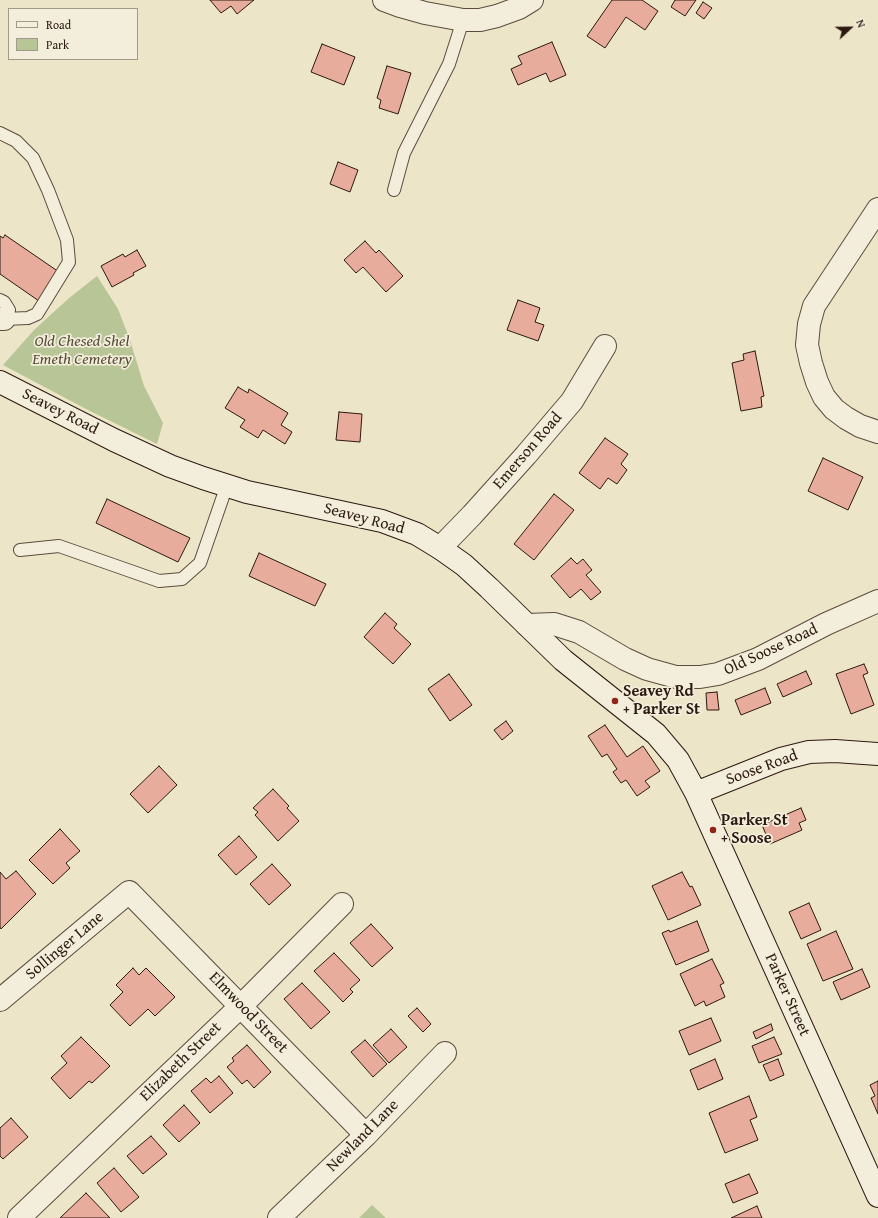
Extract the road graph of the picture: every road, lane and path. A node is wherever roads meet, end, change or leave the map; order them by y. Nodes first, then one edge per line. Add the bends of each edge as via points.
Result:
1 (384, 0) edge
2 (532, 0) edge
3 (463, 20) junction
4 (0, 133) edge
5 (394, 190) dead end
6 (878, 209) edge
7 (1, 313) edge
8 (605, 346) dead end
9 (0, 382) edge
10 (878, 432) edge
11 (227, 485) junction
12 (440, 548) junction
13 (20, 550) dead end
14 (878, 601) edge
15 (527, 625) junction
16 (878, 754) edge
17 (696, 793) junction
18 (129, 892) joint
19 (342, 904) dead end
20 (0, 1000) edge
21 (241, 1006) junction
22 (445, 1053) dead end
23 (366, 1135) junction
24 (878, 1196) edge
25 (18, 1218) edge
26 (279, 1218) edge

1 - 3 street via 425,13
2 - 3 street via 497,16
3 - 5 lane via 449,64 404,153
4 - 7 lane via 16,141 33,158 67,240 70,262 37,314 28,318
6 - 10 street via 814,306 807,345 824,397 846,418
8 - 12 street, Emerson Road via 572,401
9 - 11 street, Seavey Road via 170,466
11 - 12 street, Seavey Road via 247,492 382,521 417,534
11 - 13 lane via 200,563 182,579 159,581 59,546
12 - 15 street, Seavey Road via 469,570
14 - 15 street, Old Soose Road via 758,659 718,674 700,677 676,677 647,669 580,632 554,624
15 - 17 street, Seavey Road via 563,660 656,734 678,760
16 - 17 street, Soose Road via 809,752 781,759
17 - 24 street, Parker Street
18 - 20 street, Sollinger Lane
18 - 21 street, Elmwood Street
19 - 21 street, Elizabeth Street
21 - 23 street, Elmwood Street
21 - 25 street, Elizabeth Street
22 - 23 street, Newland Lane
23 - 26 street, Newland Lane

